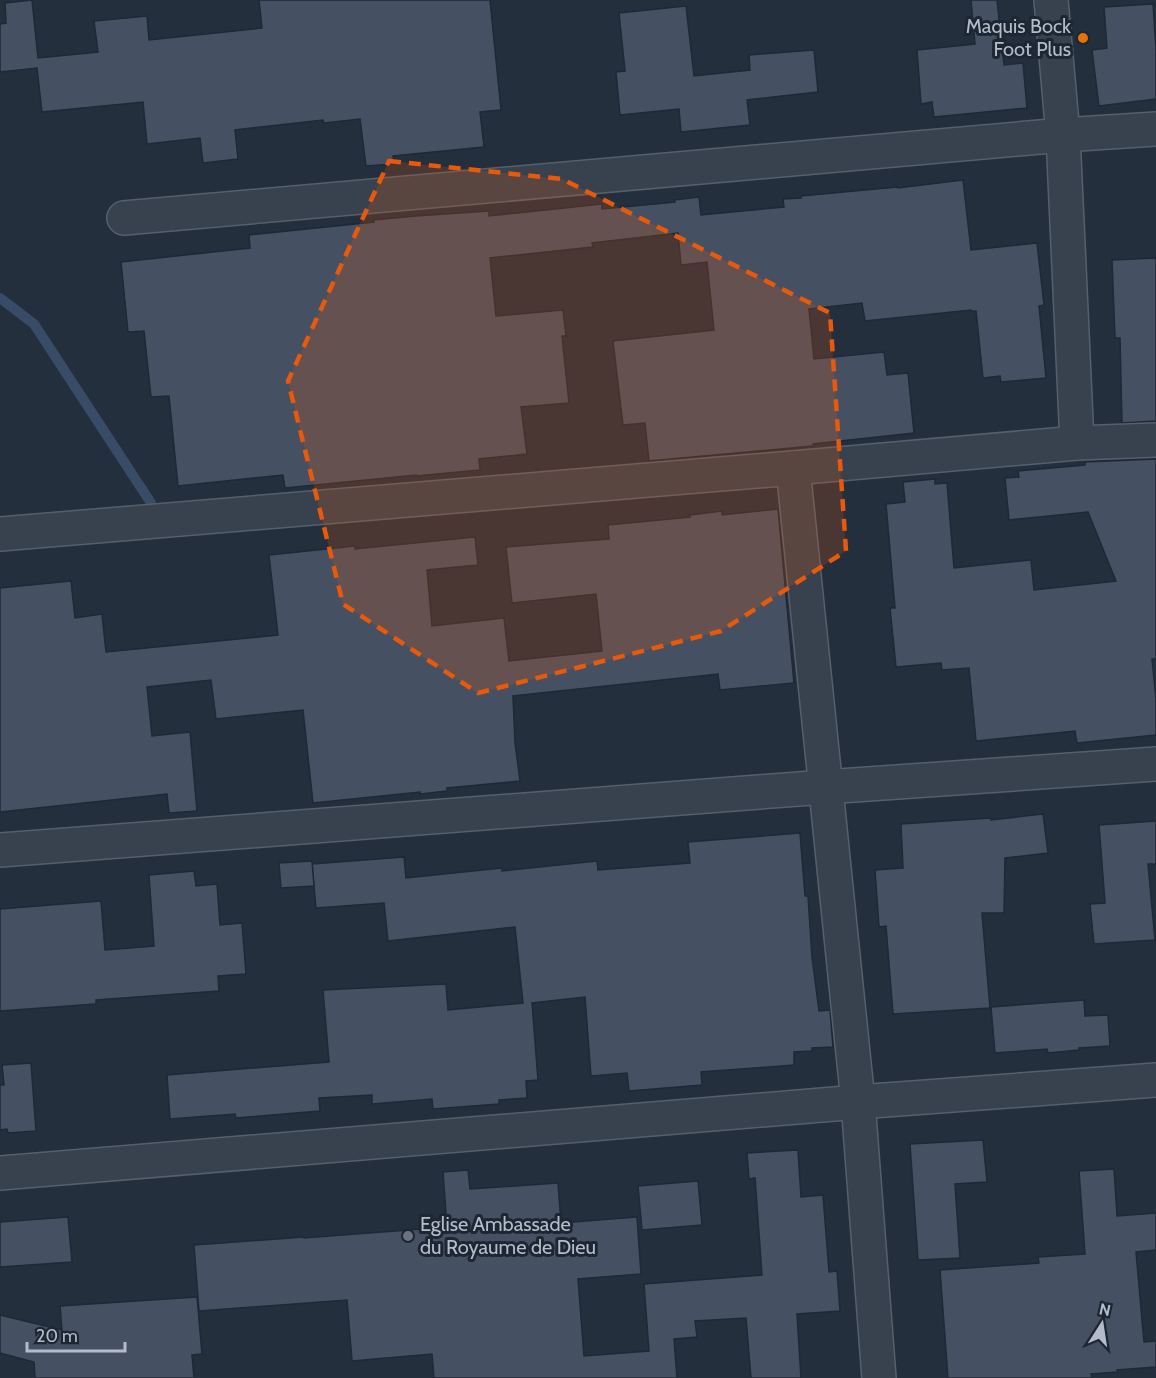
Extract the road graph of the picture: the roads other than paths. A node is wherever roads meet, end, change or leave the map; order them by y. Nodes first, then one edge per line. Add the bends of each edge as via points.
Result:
1 (1051, 0) edge
2 (1156, 129) edge
3 (1063, 135) junction
4 (124, 218) dead end
5 (1156, 440) edge
6 (1077, 442) junction
7 (793, 468) junction
8 (0, 534) edge
9 (1156, 764) edge
10 (825, 787) junction
11 (0, 850) edge
12 (1156, 1080) edge
13 (858, 1102) junction
14 (0, 1173) edge
15 (879, 1378) edge

1 - 3 street
2 - 3 street
3 - 4 street
3 - 6 street
5 - 6 street
6 - 7 street
7 - 8 street
7 - 10 street
9 - 10 street
10 - 11 street
10 - 13 street
12 - 13 street
13 - 14 street
13 - 15 street

